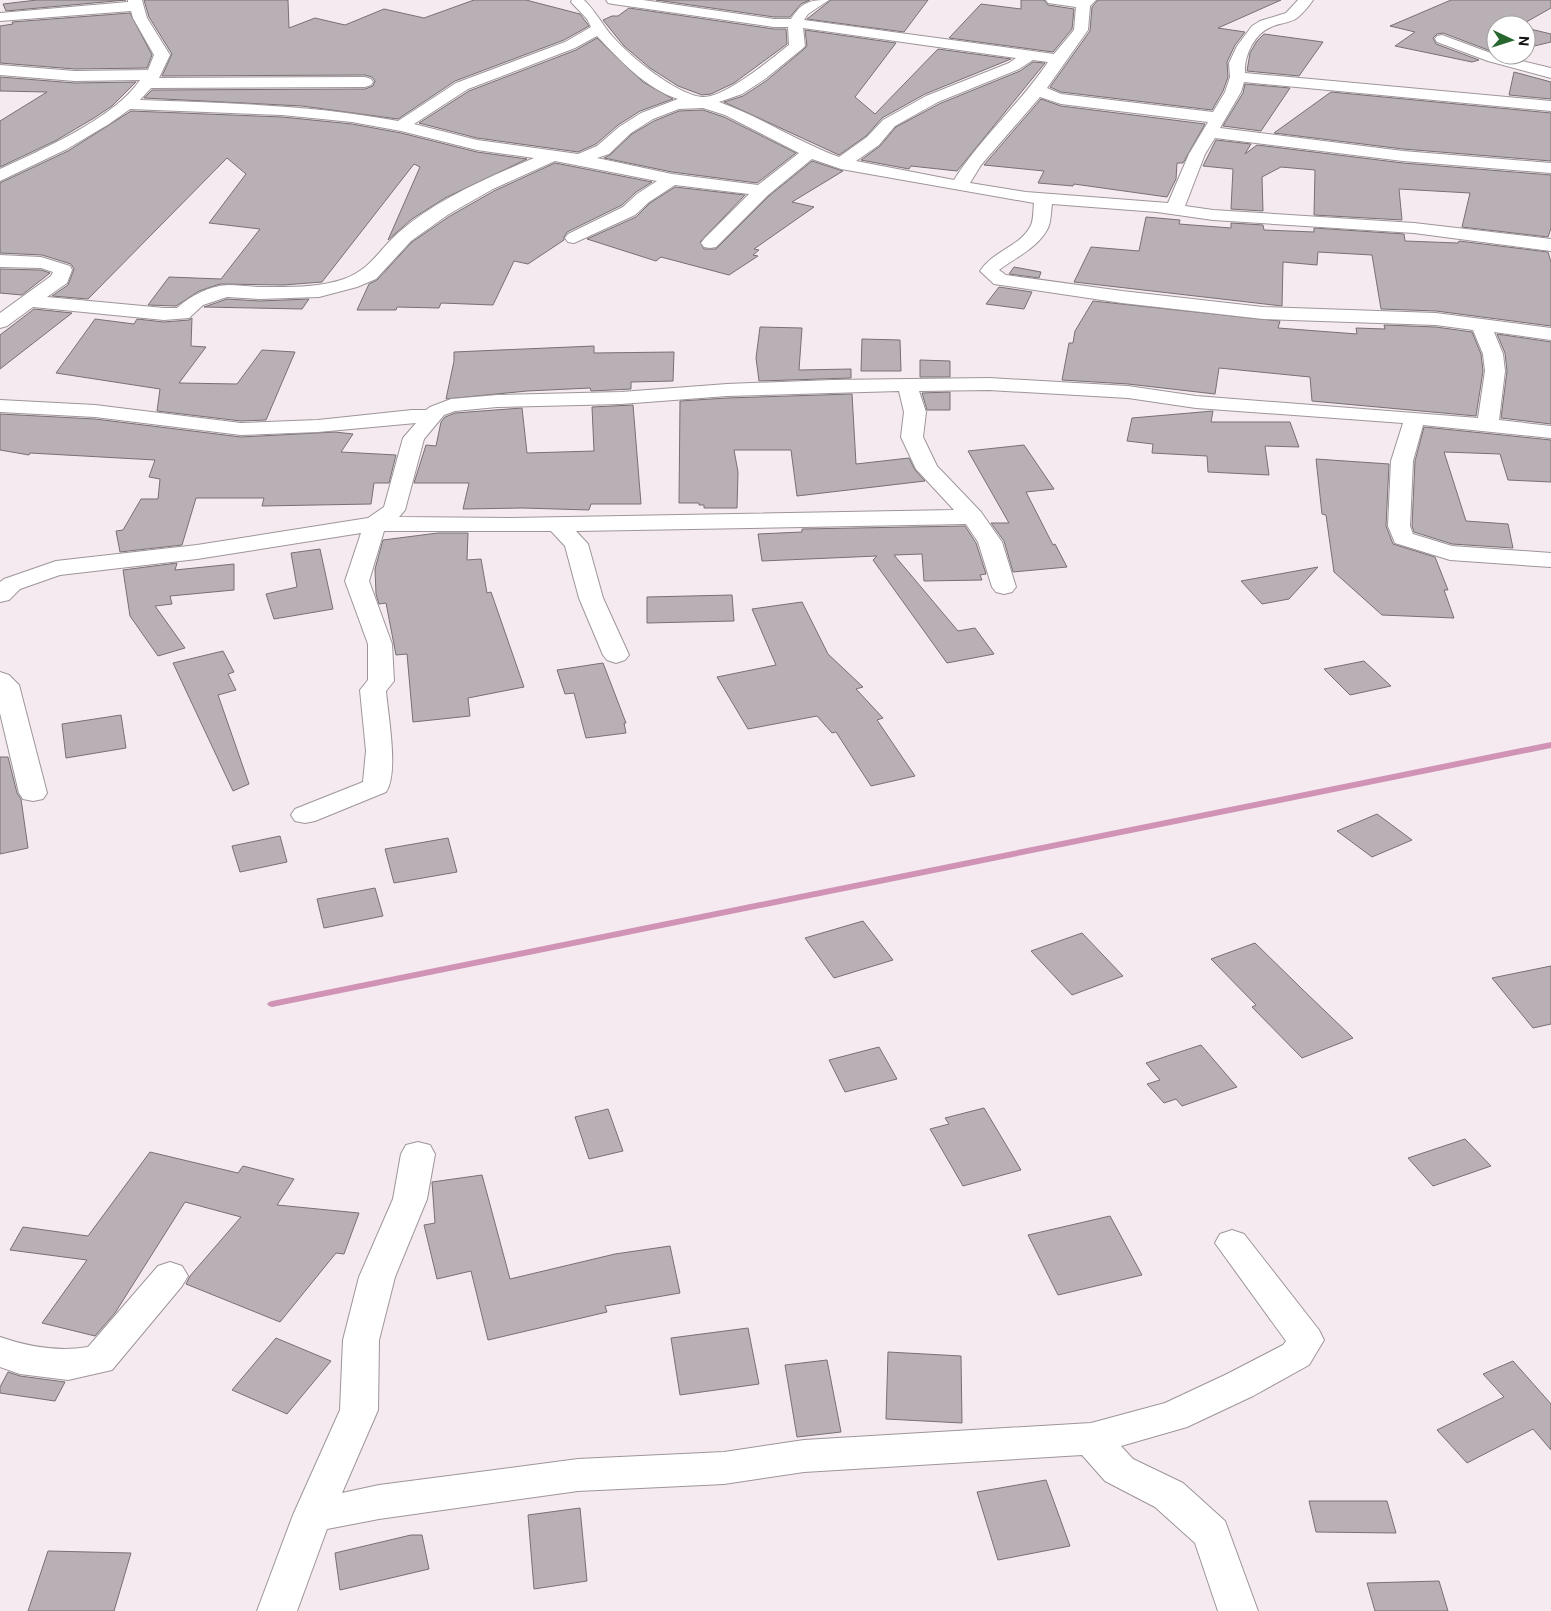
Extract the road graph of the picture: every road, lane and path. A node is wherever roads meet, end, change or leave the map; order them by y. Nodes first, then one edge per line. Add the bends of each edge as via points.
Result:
1 (605, 0) edge
2 (613, 0) edge
3 (822, 0) edge
4 (1052, 0) edge
5 (1306, 0) edge
6 (573, 1) edge
7 (1086, 2) edge
8 (136, 3) edge
9 (0, 17) edge
10 (795, 23) junction
11 (599, 29) junction
12 (1442, 39) dead end
13 (1029, 56) junction
14 (1058, 59) junction
15 (0, 70) edge
16 (1551, 74) edge
17 (1238, 77) junction
18 (150, 79) junction
19 (365, 82) dead end
20 (1038, 90) junction
21 (702, 103) junction
22 (126, 104) junction
23 (1551, 106) edge
24 (1215, 125) junction
25 (401, 126) junction
26 (810, 152) junction
27 (552, 156) junction
28 (579, 159) junction
29 (841, 164) junction
30 (1551, 168) edge
31 (0, 176) edge
32 (672, 180) junction
33 (959, 186) junction
34 (762, 192) junction
35 (1044, 198) junction
36 (1174, 210) junction
37 (574, 238) dead end
38 (710, 243) dead end
39 (1551, 245) edge
40 (0, 261) edge
41 (27, 301) junction
42 (0, 322) edge
43 (1481, 325) junction
44 (1551, 334) edge
45 (907, 385) junction
46 (0, 406) edge
47 (433, 417) junction
48 (1415, 418) junction
49 (1488, 426) junction
50 (1551, 432) edge
51 (973, 517) junction
52 (375, 524) junction
53 (557, 524) junction
54 (1551, 560) edge
55 (1004, 587) dead end
56 (0, 595) edge
57 (616, 655) dead end
58 (0, 680) edge
59 (33, 793) dead end
60 (305, 815) dead end
61 (418, 1154) dead end
62 (1232, 1243) dead end
63 (170, 1276) dead end
64 (0, 1352) edge
65 (1091, 1439) junction
66 (313, 1515) junction
67 (277, 1611) edge
68 (1238, 1611) edge

1 - 6 street
2 - 10 street via 774,23
3 - 10 street via 803,11
4 - 7 street
5 - 17 street via 1291,16 1257,29 1242,49
6 - 11 street
7 - 14 street via 1081,30
8 - 9 street
8 - 18 street via 140,18 162,55
10 - 13 street
10 - 21 street via 797,46 736,91
11 - 21 street via 635,67 674,92
11 - 25 street via 548,54 462,86
12 - 16 street
13 - 14 street
13 - 29 street via 1014,66 932,99 889,123 873,141
14 - 20 street
15 - 18 street
17 - 23 street
17 - 24 street
18 - 19 street
18 - 22 street
20 - 24 street via 1061,99
20 - 33 street via 974,162
21 - 26 street via 731,112
21 - 28 street via 669,107 626,130 603,150
22 - 25 street via 282,110
22 - 31 street via 85,133
24 - 30 street via 1374,153
24 - 36 street via 1197,154
25 - 27 street via 477,145
26 - 29 street
26 - 34 street
27 - 28 street
27 - 41 street via 487,185 442,210 405,237 369,275 319,292 226,291 196,301 182,314
28 - 32 street
29 - 33 street
32 - 34 street
32 - 37 street via 643,198 629,212
33 - 35 street
34 - 38 street
35 - 36 street
35 - 43 street via 1040,227 1022,247 993,265 989,271 992,275 1001,280 1113,296 1263,313 1416,318
36 - 39 street via 1414,228
40 - 41 street via 58,266 63,270 60,279
41 - 42 street
43 - 44 street
43 - 49 street via 1496,371
45 - 47 street via 794,387 592,400 497,401 451,405
45 - 48 street via 1055,386 1196,402
45 - 51 street via 915,412 912,437 927,469
46 - 47 street via 95,411 242,429
47 - 52 street via 414,438 394,510
48 - 49 street
48 - 54 street via 1402,461 1399,526 1403,538 1450,553
49 - 50 street
51 - 53 street
51 - 55 street via 990,542
52 - 53 street
52 - 56 street via 197,552 56,568 12,584
52 - 60 street via 357,581 380,644 381,681 373,690 379,751 376,786
53 - 57 street via 576,544 591,598
58 - 59 street via 6,685
61 - 66 street via 410,1199 377,1277 361,1340 359,1410
62 - 65 street via 1306,1340 1296,1355 1174,1416
63 - 64 street via 99,1360 68,1365 20,1359
65 - 66 street via 804,1456 724,1468 578,1476 379,1502
65 - 68 street via 1119,1470 1169,1495 1211,1533
66 - 67 street

